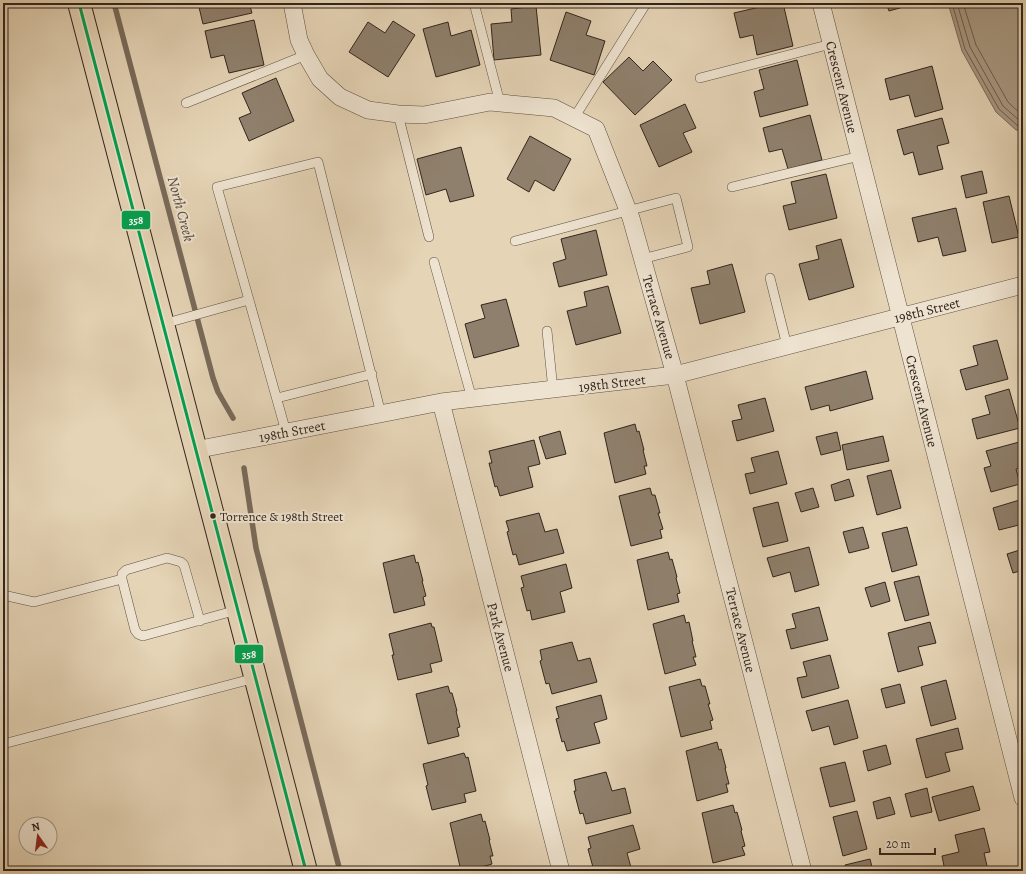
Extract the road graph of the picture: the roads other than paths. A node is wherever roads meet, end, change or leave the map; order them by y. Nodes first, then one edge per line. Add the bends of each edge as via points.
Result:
1 (79, 3) edge
2 (293, 3) edge
3 (474, 3) edge
4 (821, 3) edge
5 (645, 6) dead end
6 (831, 44) junction
7 (306, 55) junction
8 (700, 78) dead end
9 (186, 103) dead end
10 (500, 103) junction
11 (398, 114) junction
12 (574, 118) junction
13 (860, 156) junction
14 (732, 187) dead end
15 (628, 211) junction
16 (429, 237) dead end
17 (515, 241) dead end
18 (642, 259) junction
19 (434, 262) dead end
20 (770, 278) dead end
21 (1023, 285) edge
22 (249, 300) junction
23 (900, 316) junction
24 (170, 322) junction
25 (547, 331) dead end
26 (787, 346) junction
27 (372, 374) junction
28 (675, 376) junction
29 (553, 390) junction
30 (277, 398) junction
31 (472, 399) junction
32 (441, 402) junction
33 (381, 414) junction
34 (286, 432) junction
35 (194, 450) junction
36 (122, 579) junction
37 (3, 595) edge
38 (237, 610) junction
39 (200, 621) junction
40 (255, 678) junction
41 (3, 744) edge
42 (1023, 798) edge
43 (306, 871) edge
44 (561, 871) edge
45 (803, 871) edge

1 - 24 main road
2 - 7 street, Terrace Avenue via 299,40
3 - 10 lane
4 - 6 street, Crescent Avenue
5 - 12 lane
6 - 8 lane
6 - 13 street, Crescent Avenue
7 - 9 lane
7 - 11 street, Terrace Avenue via 320,79 340,97 368,110
10 - 11 street, Terrace Avenue via 490,102 424,115
10 - 12 street, Terrace Avenue via 554,108
11 - 16 lane
12 - 15 street, Terrace Avenue via 596,129
13 - 14 lane
13 - 23 street, Crescent Avenue
15 - 17 lane
15 - 18 street, Terrace Avenue
15 - 18 lane via 676,198 688,247
18 - 28 street, Terrace Avenue
19 - 31 lane
20 - 26 lane
21 - 23 street, 198th Street
22 - 24 lane
22 - 27 lane via 217,187 318,162
22 - 30 lane
23 - 26 street, 198th Street
23 - 42 street, Crescent Avenue
24 - 35 main road
25 - 29 lane
26 - 28 street, 198th Street
27 - 30 lane
27 - 33 lane
28 - 29 street, 198th Street
28 - 45 street, Terrace Avenue
29 - 31 street, 198th Street
30 - 34 lane
31 - 32 street, 198th Street
32 - 33 street, 198th Street
32 - 44 street, Park Avenue
33 - 34 street, 198th Street
34 - 35 street, 198th Street
35 - 38 main road
36 - 37 lane via 34,602
36 - 39 lane via 138,634 143,636
36 - 39 lane via 122,574 126,570 167,558 181,562
38 - 39 lane
38 - 40 main road
40 - 41 lane
40 - 43 main road

